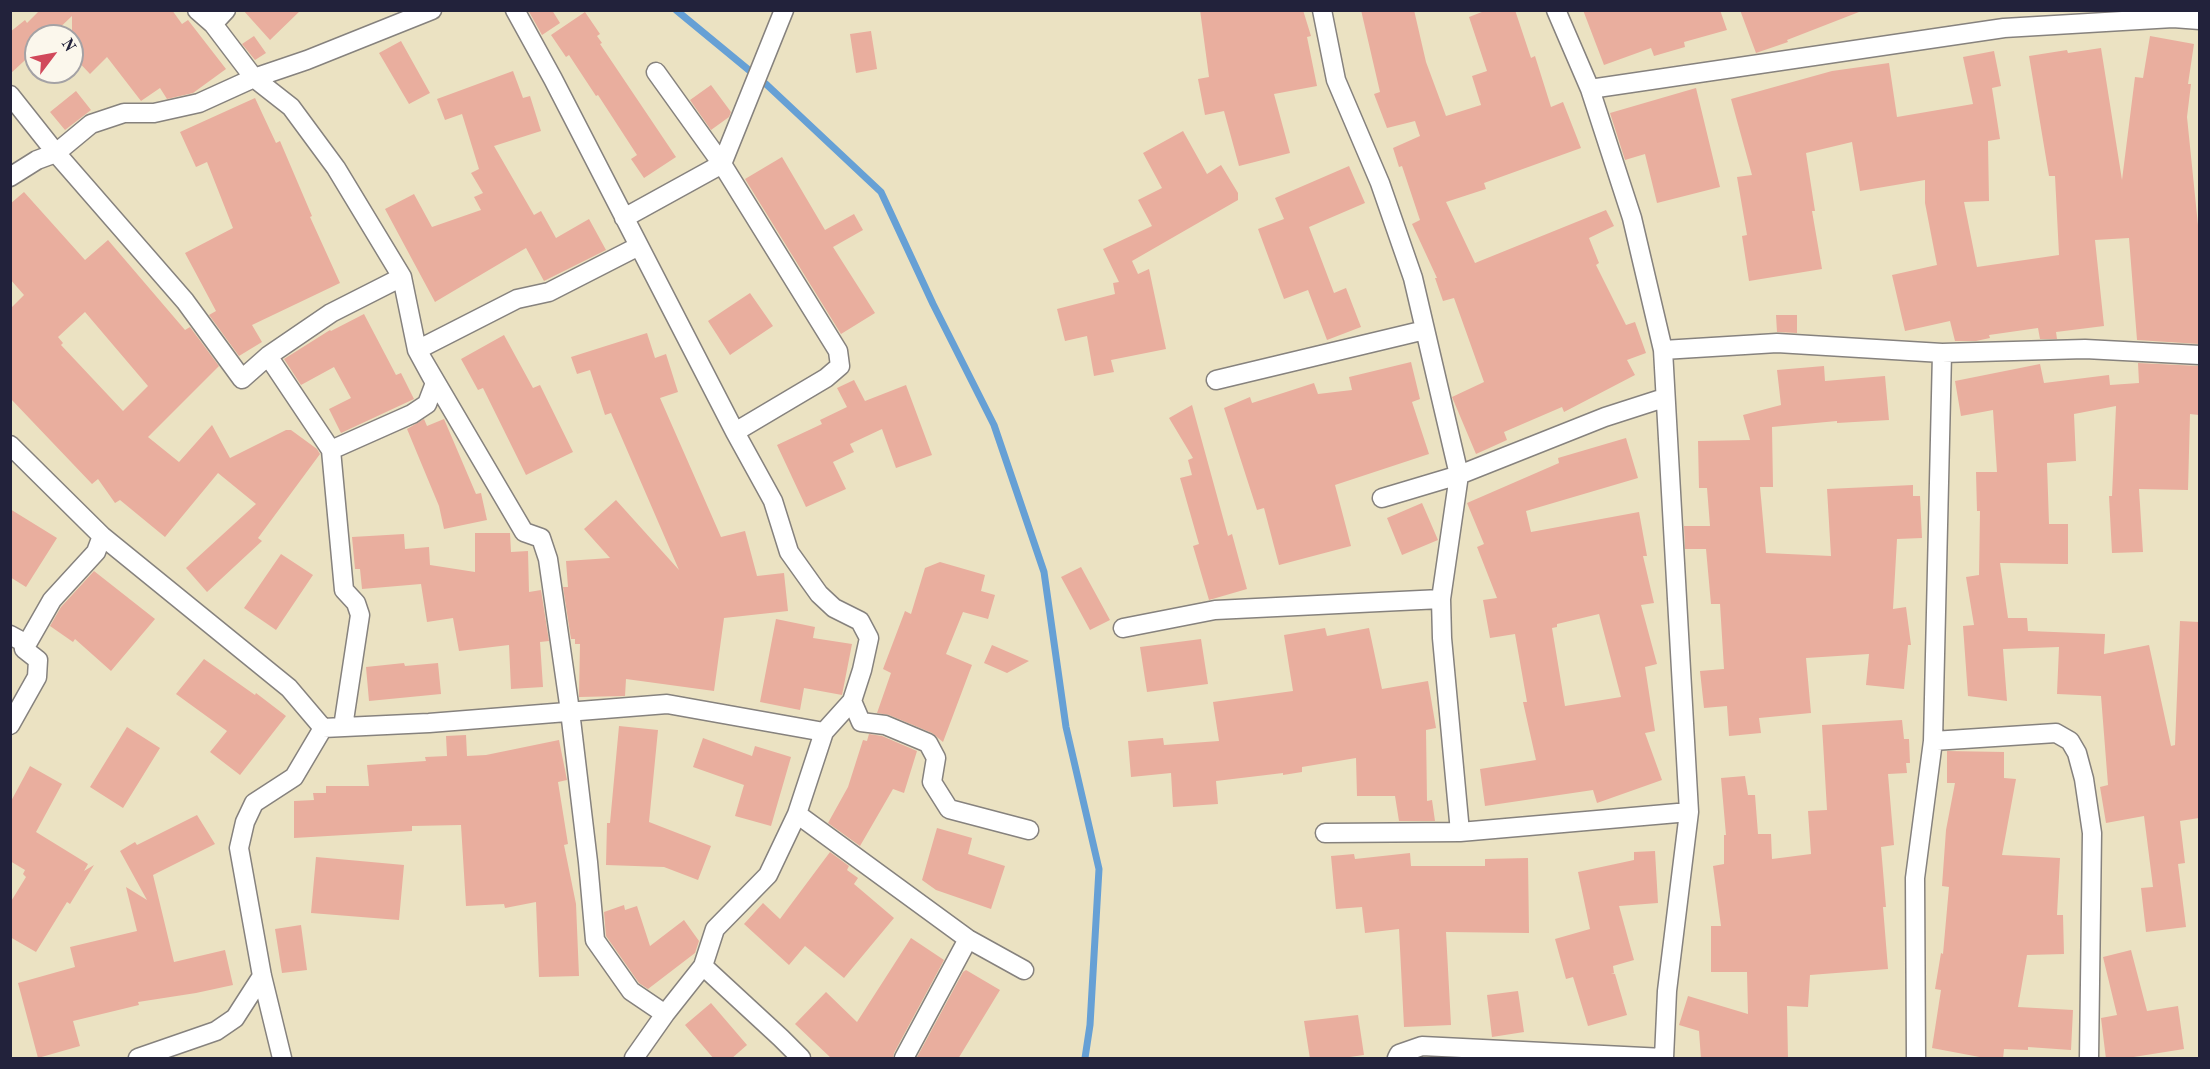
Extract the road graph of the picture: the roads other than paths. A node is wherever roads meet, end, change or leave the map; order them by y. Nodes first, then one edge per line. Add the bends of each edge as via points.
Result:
1 (197, 10) edge
2 (226, 10) edge
3 (432, 10) edge
4 (515, 10) edge
5 (784, 10) edge
6 (1322, 10) edge
7 (1556, 10) edge
8 (2199, 20) edge
9 (213, 24) junction
10 (656, 72) dead end
11 (254, 78) junction
12 (1590, 89) junction
13 (10, 94) edge
14 (56, 153) junction
15 (722, 164) junction
16 (10, 177) edge
17 (624, 218) junction
18 (639, 246) junction
19 (402, 277) junction
20 (1425, 330) junction
21 (417, 350) junction
22 (1663, 350) junction
23 (1942, 353) junction
24 (2199, 355) edge
25 (268, 356) junction
26 (1216, 380) dead end
27 (1664, 398) junction
28 (735, 432) junction
29 (10, 445) edge
30 (331, 450) junction
31 (1459, 475) junction
32 (1382, 498) dead end
33 (102, 536) junction
34 (1441, 599) junction
35 (1123, 628) dead end
36 (10, 635) edge
37 (24, 649) junction
38 (852, 701) junction
39 (570, 711) junction
40 (10, 725) edge
41 (343, 727) junction
42 (323, 728) junction
43 (824, 732) junction
44 (1933, 741) junction
45 (1689, 812) junction
46 (796, 814) junction
47 (1029, 830) dead end
48 (1460, 832) junction
49 (1326, 833) dead end
50 (968, 939) junction
51 (703, 966) junction
52 (1024, 970) dead end
53 (262, 976) junction
54 (665, 1014) junction
55 (1664, 1058) edge
56 (138, 1059) edge
57 (282, 1059) edge
58 (634, 1059) edge
59 (801, 1059) edge
60 (904, 1059) edge
61 (1397, 1059) edge
62 (1916, 1059) edge
63 (2089, 1059) edge

1 - 9 street
2 - 9 street
3 - 11 street
4 - 17 street
5 - 15 street
6 - 20 street via 1335,80 1380,183 1413,278
7 - 12 street
8 - 12 street via 2173,18 2004,28
9 - 11 street
10 - 15 street
11 - 14 street via 199,103 154,113 124,113 91,124
11 - 19 street via 291,107 336,168
12 - 22 street via 1632,218
13 - 14 street
14 - 16 street
14 - 25 street via 185,301 242,379
15 - 17 street
15 - 28 street via 838,351 840,366
17 - 18 street
18 - 21 street via 549,292 517,299
18 - 28 street
19 - 21 street
19 - 25 street via 331,313
20 - 26 street
20 - 31 street
21 - 30 street via 435,383 427,404
21 - 39 street via 524,532 541,537 548,559
22 - 23 street via 1777,343
22 - 27 street
23 - 24 street via 2085,349
23 - 44 street
25 - 30 street
27 - 31 street
27 - 45 street
28 - 38 street via 773,501 789,552 819,594 834,608 860,621 869,638
29 - 33 street
30 - 41 street via 344,590 356,603 360,615
31 - 32 street
31 - 34 street
33 - 37 street via 96,552 52,600
33 - 42 street via 289,688
34 - 35 street via 1215,610
34 - 48 street
36 - 37 street via 23,642
37 - 40 street via 38,660 37,677
38 - 43 street
38 - 47 street via 861,722 885,725 928,742 936,758 932,782 950,809
39 - 41 street
39 - 43 street via 667,704
39 - 54 street via 595,940 631,991
41 - 42 street
42 - 53 street via 294,777 254,803 245,822 239,848
43 - 46 street
44 - 62 street via 1915,878
44 - 63 street via 2056,733 2070,741 2077,753 2092,833
45 - 48 street
45 - 55 street via 1667,991
46 - 50 street
46 - 51 street via 768,875 715,929
48 - 49 street
50 - 52 street
50 - 60 street
51 - 54 street
51 - 59 street
53 - 56 street via 235,1018 216,1031
53 - 57 street
54 - 58 street
55 - 61 street via 1422,1046 1399,1054

